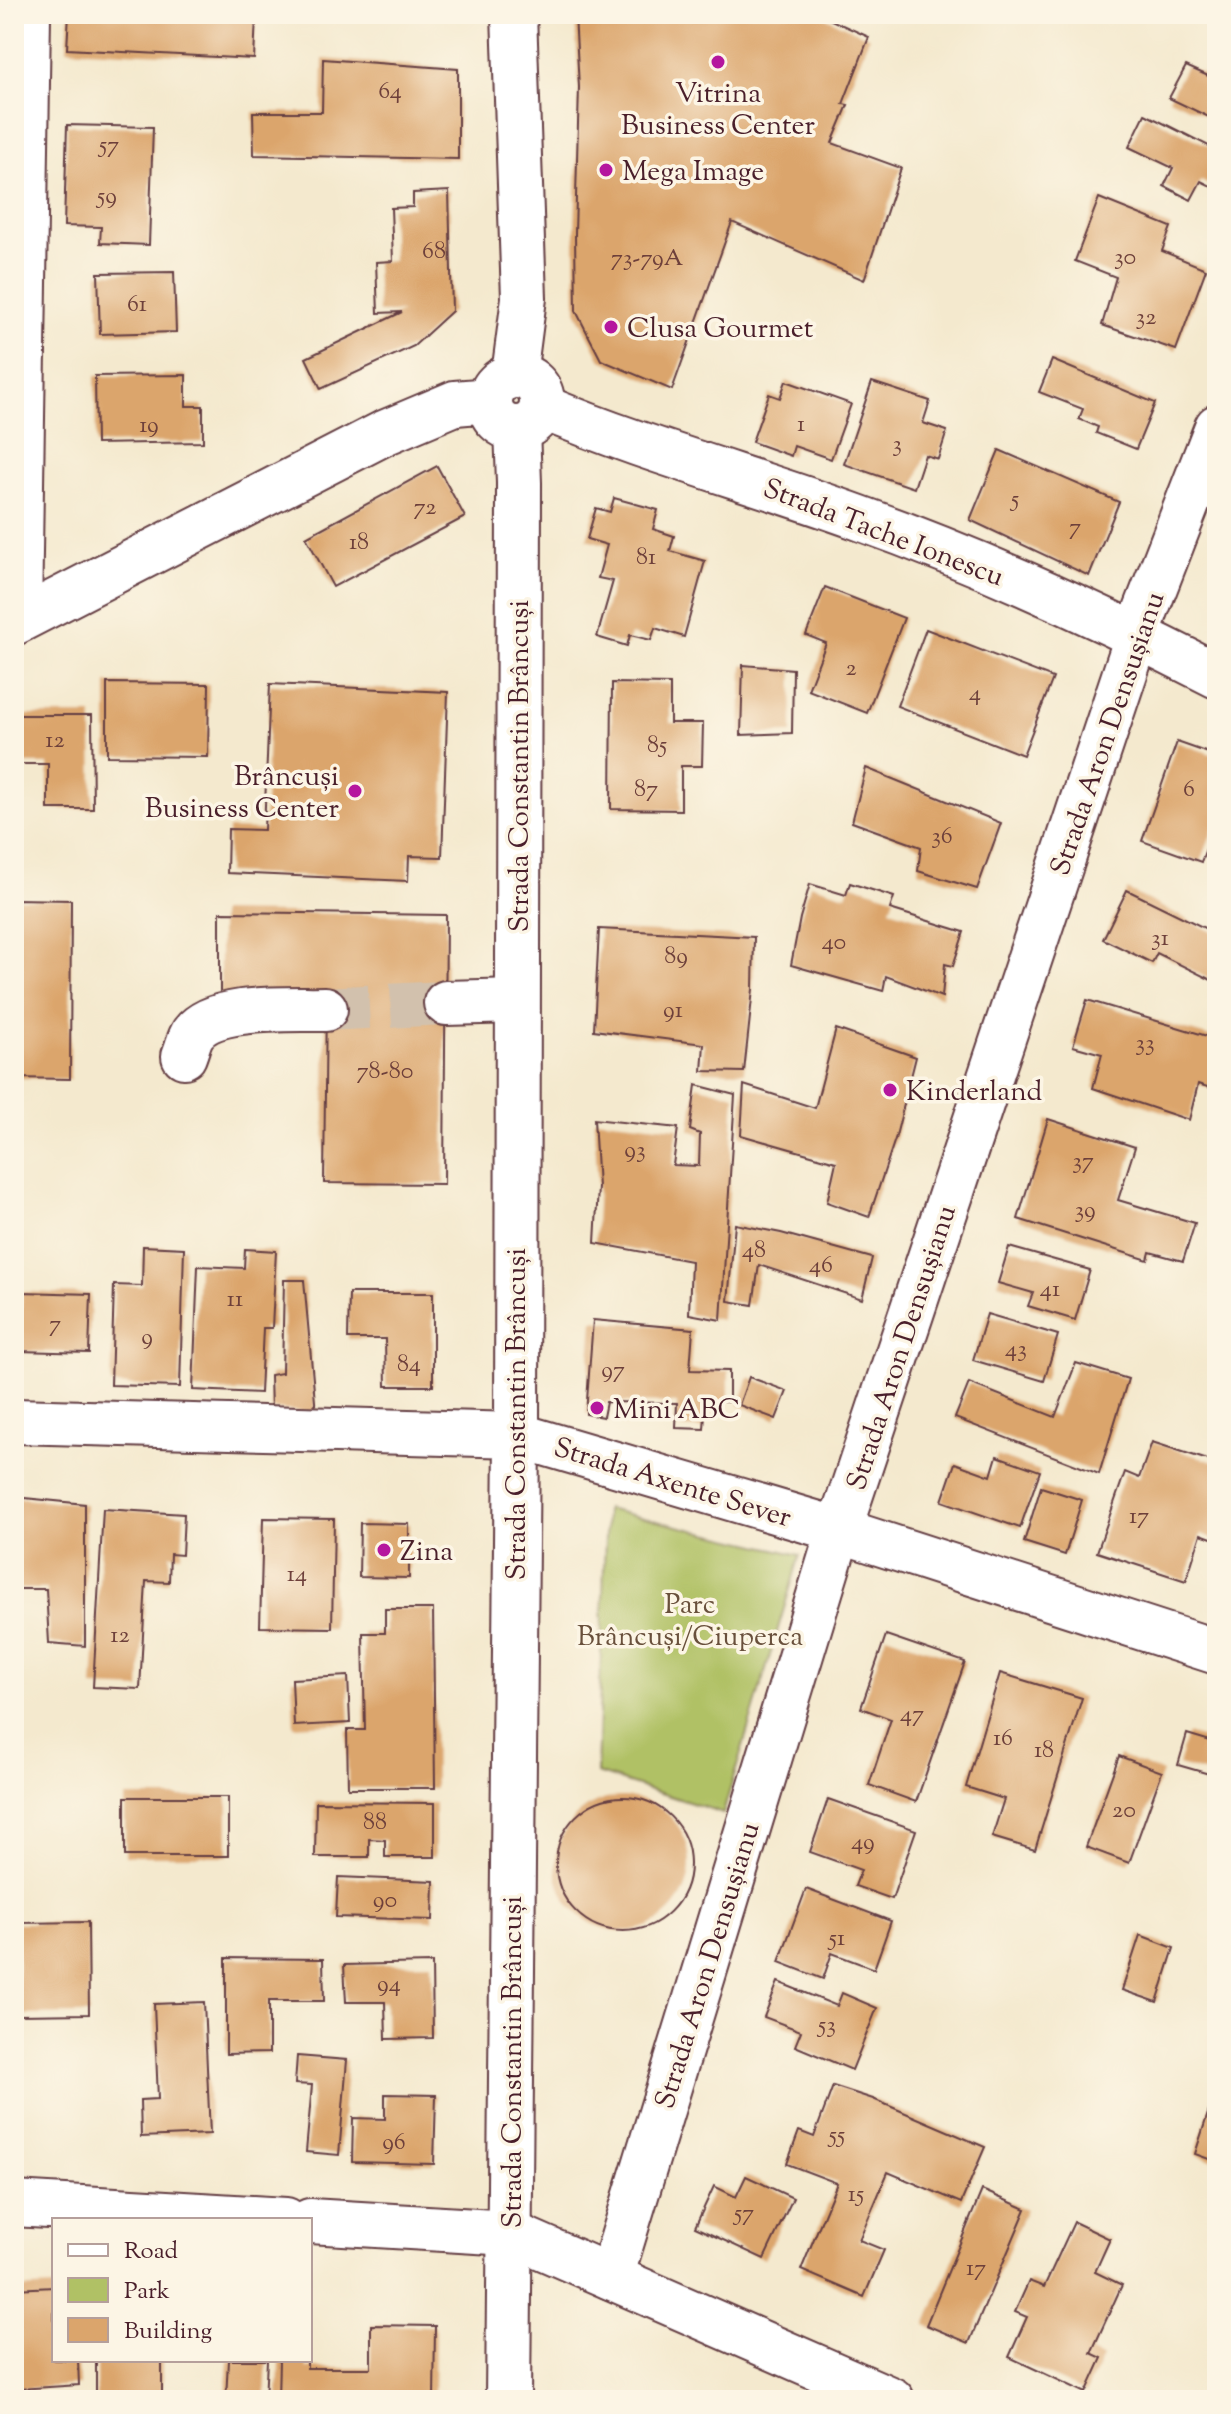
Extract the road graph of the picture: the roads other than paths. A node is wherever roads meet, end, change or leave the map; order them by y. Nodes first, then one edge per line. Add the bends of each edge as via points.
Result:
1 (28, 14) edge
2 (514, 14) edge
3 (516, 402) junction
4 (1217, 427) edge
5 (17, 621) edge
6 (1137, 635) junction
7 (1217, 676) edge
8 (517, 1001) junction
9 (446, 1003) tunnel mouth
10 (325, 1009) tunnel mouth
11 (184, 1056) dead end
12 (14, 1421) edge
13 (517, 1435) junction
14 (839, 1530) junction
15 (1217, 1652) edge
16 (14, 2204) edge
17 (252, 2218) edge
18 (312, 2221) edge
19 (510, 2233) junction
20 (611, 2277) junction
21 (508, 2400) edge
22 (892, 2400) edge

1 - 5 street
2 - 3 street, Strada Constantin Brâncuși via 524,298
3 - 5 street via 455,403 384,433
3 - 6 street, Strada Tache Ionescu via 858,517
3 - 8 street, Strada Constantin Brâncuși
4 - 6 street, Strada Aron Densușianu
6 - 7 street, Strada Tache Ionescu
6 - 14 street, Strada Aron Densușianu
8 - 9 street
8 - 13 street, Strada Constantin Brâncuși
10 - 11 street via 217,1017 194,1032
12 - 13 street, Strada Axente Sever
13 - 14 street, Strada Axente Sever
13 - 19 street, Strada Constantin Brâncuși
14 - 15 street, Strada Axente Sever
14 - 20 street, Strada Aron Densușianu
16 - 17 street
18 - 19 street
19 - 20 street
19 - 21 street, Strada Constantin Brâncuși
20 - 22 street

